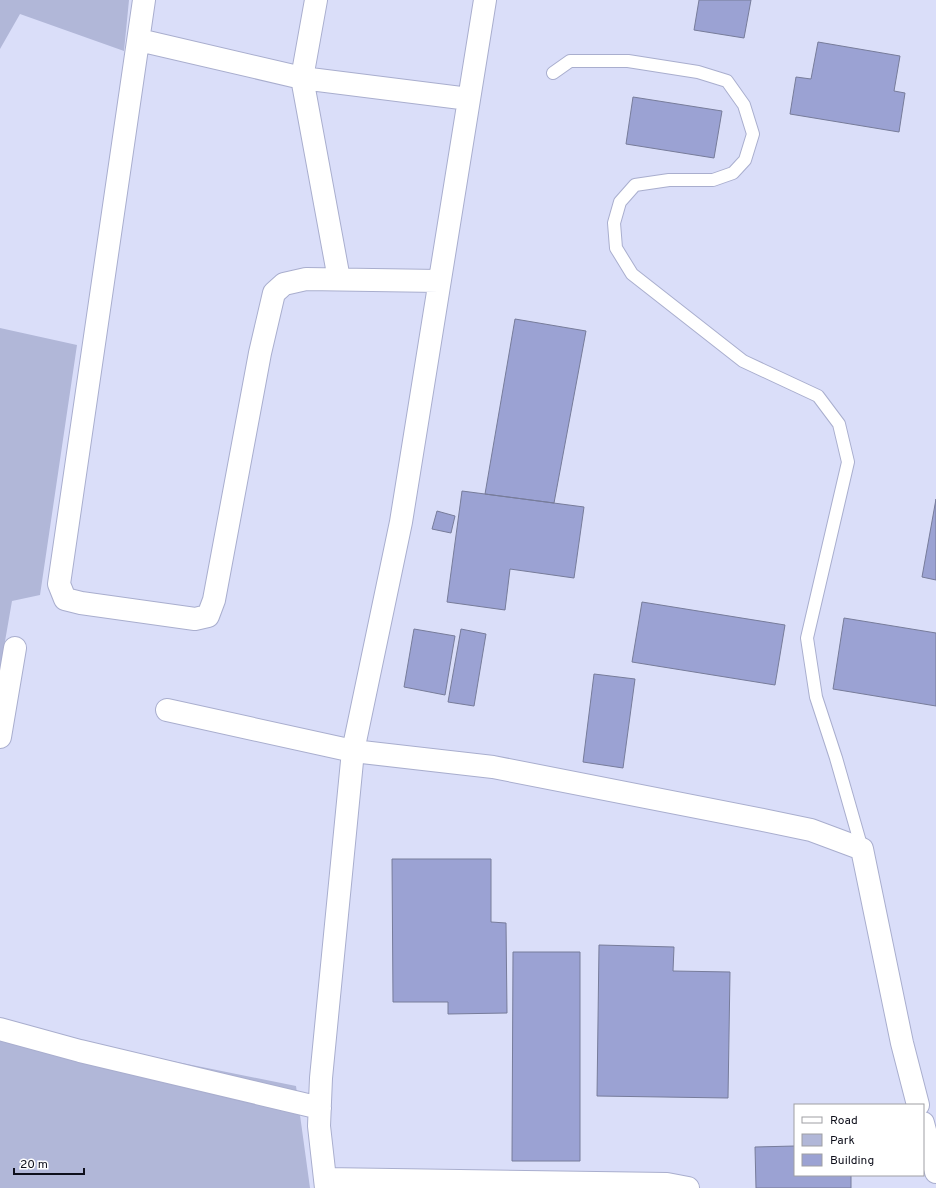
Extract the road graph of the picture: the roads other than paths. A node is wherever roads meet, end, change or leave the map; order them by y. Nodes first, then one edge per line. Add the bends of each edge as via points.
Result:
1 (144, 0) edge
2 (316, 0) edge
3 (485, 0) edge
4 (139, 40) junction
5 (553, 73) dead end
6 (302, 78) junction
7 (470, 99) junction
8 (339, 279) junction
9 (439, 281) junction
10 (15, 648) dead end
11 (167, 710) dead end
12 (0, 737) edge
13 (353, 751) junction
14 (862, 849) junction
15 (0, 1029) edge
16 (918, 1104) edge
17 (320, 1108) junction
18 (924, 1127) edge
19 (936, 1172) edge
20 (326, 1184) edge
21 (688, 1188) edge

1 - 4 street
2 - 6 street
3 - 7 street
4 - 6 street
4 - 8 street via 59,584 65,599 195,619 208,616 214,600 260,353 274,293 284,284 306,279
5 - 14 lane via 570,61 628,61 698,72 727,81 744,106 753,134 745,160 733,173 713,180 669,180 635,185 620,202 614,223 616,248 632,274 680,313 743,361 818,396 839,424 848,462 807,638 816,697
6 - 7 street
6 - 8 street
7 - 9 street
8 - 9 street
9 - 13 street via 401,522
10 - 12 street
11 - 13 street
13 - 14 street via 493,767 811,830
13 - 17 street
14 - 16 street via 902,1043
15 - 17 street via 80,1051
17 - 20 street via 319,1126
18 - 19 street
20 - 21 street via 659,1184

